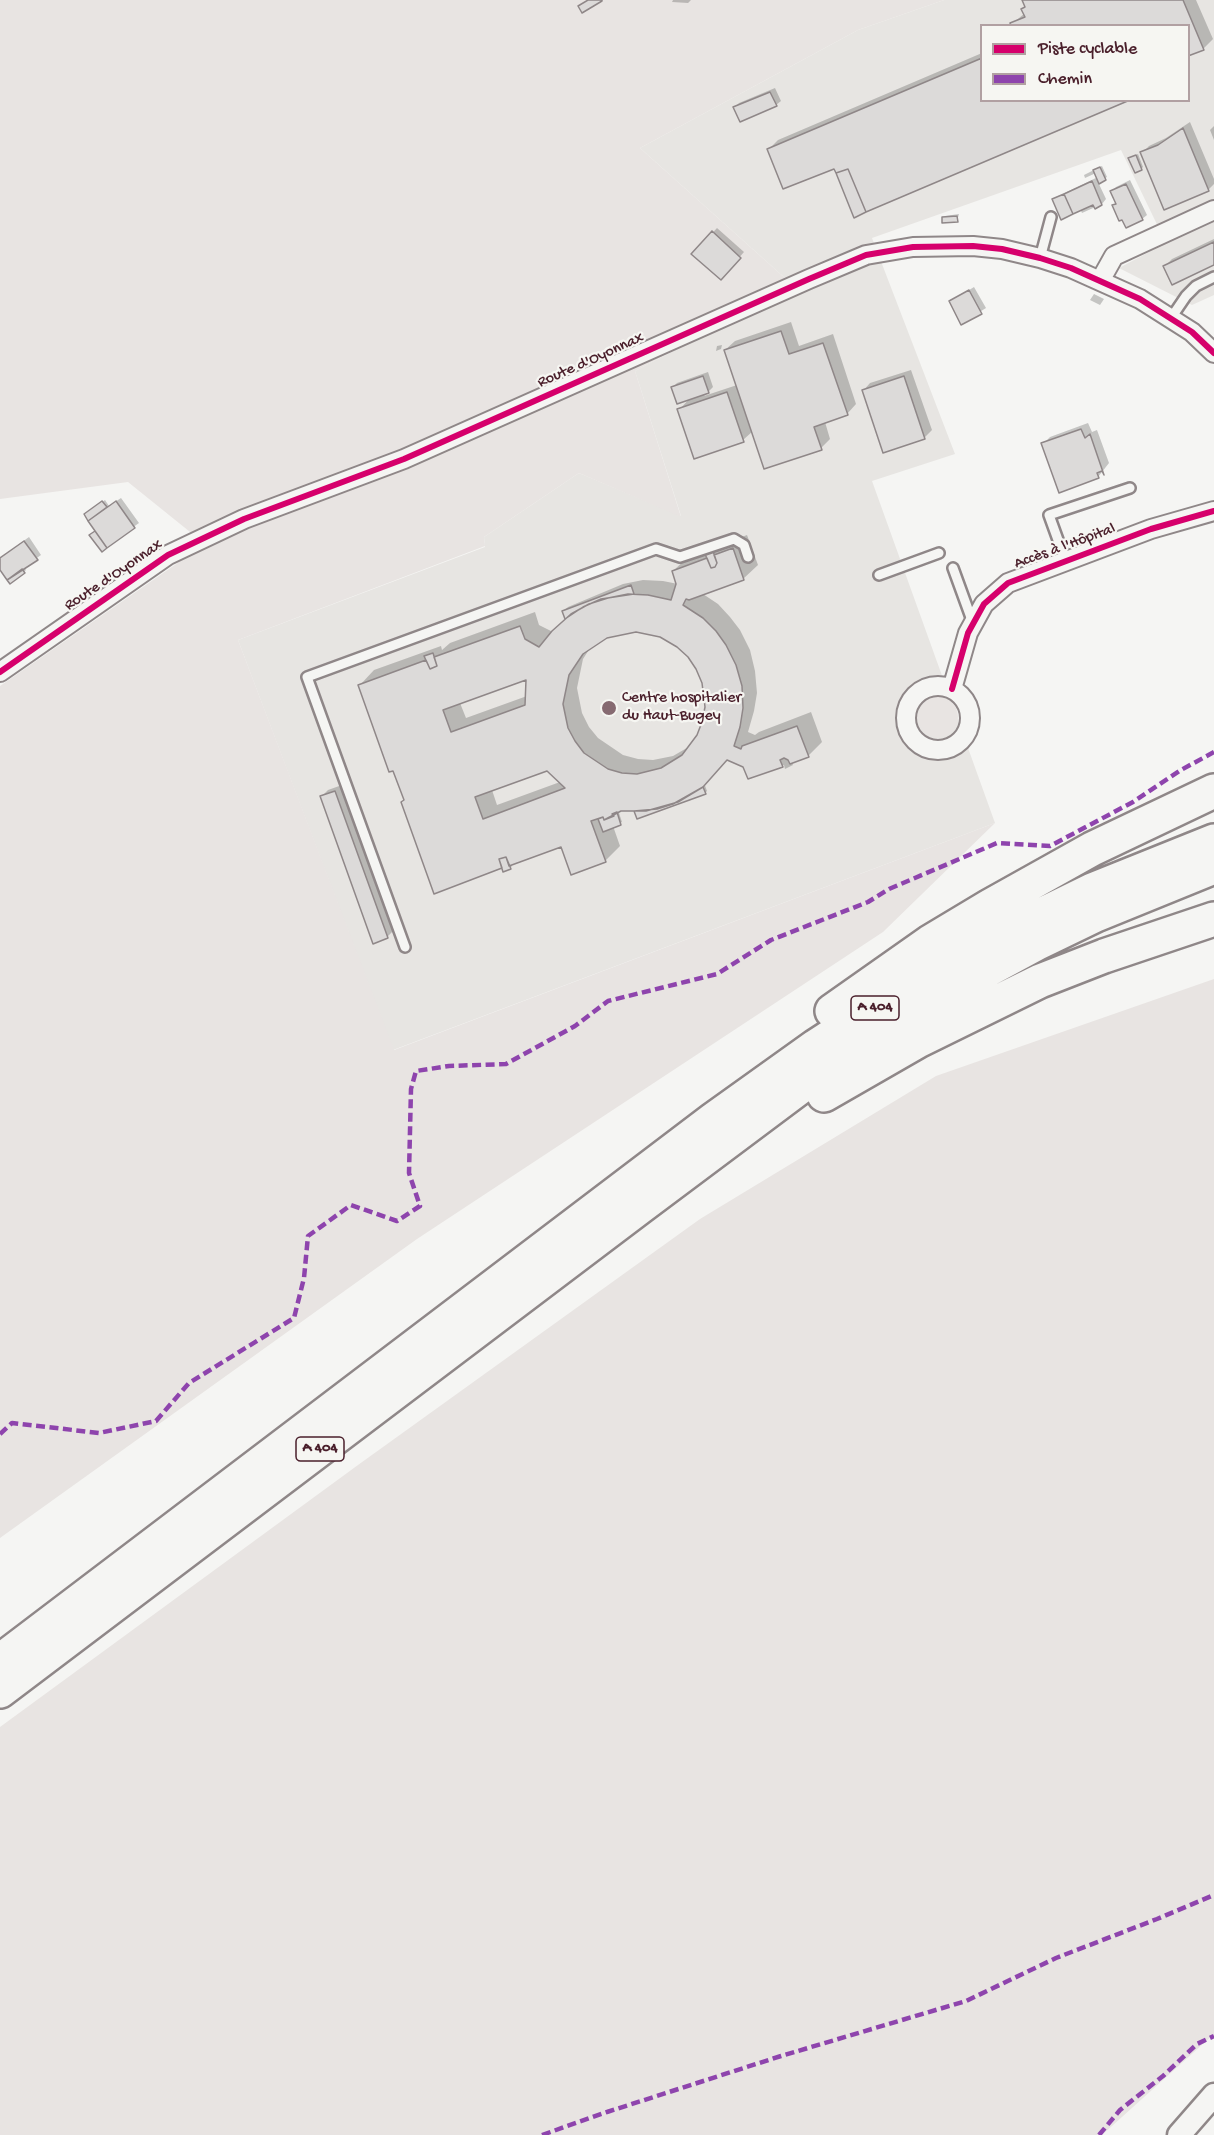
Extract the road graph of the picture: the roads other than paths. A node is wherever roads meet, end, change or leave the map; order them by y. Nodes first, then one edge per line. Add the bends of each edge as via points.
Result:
1 (1214, 210) edge
2 (1051, 217) dead end
3 (1040, 258) junction
4 (1214, 277) edge
5 (1100, 281) junction
6 (1171, 318) junction
7 (1214, 353) edge
8 (1130, 488) dead end
9 (1214, 511) edge
10 (939, 553) dead end
11 (748, 558) dead end
12 (1066, 562) junction
13 (953, 568) dead end
14 (879, 575) dead end
15 (974, 624) junction
16 (0, 672) edge
17 (952, 689) dead end
18 (1214, 791) edge
19 (1214, 841) edge
20 (1214, 867) edge
21 (1214, 919) edge
22 (405, 947) dead end
23 (640, 1207) junction
24 (568, 1230) junction
25 (0, 1661) edge
26 (0, 1691) edge
27 (1214, 2095) edge
28 (1179, 2135) edge

1 - 5 street via 1113,256
2 - 3 lane
3 - 5 street, Route d'Oyonnax
3 - 16 street, Route d'Oyonnax via 973,246 913,247 866,255 404,459 244,519 168,555
4 - 6 lane via 1196,286
5 - 6 street, Route d'Oyonnax
6 - 7 street, Route d'Oyonnax
8 - 12 lane via 1049,515
9 - 12 street, Accès à l'Hôpital via 1151,529
10 - 14 lane
11 - 22 lane via 744,545 734,539 680,557 656,549 307,677
12 - 15 street, Accès à l'Hôpital via 1008,583 984,604
13 - 15 lane
15 - 17 street, Accès à l'Hôpital
18 - 24 highway via 1031,883 930,942 766,1062
19 - 24 highway, A 404 via 1060,904 893,996 816,1046
20 - 23 highway, A 404 via 1035,944 930,1003 807,1082
21 - 23 highway via 1093,960 983,1008 849,1081
23 - 26 highway, A 404
24 - 25 highway, A 404
27 - 28 street

